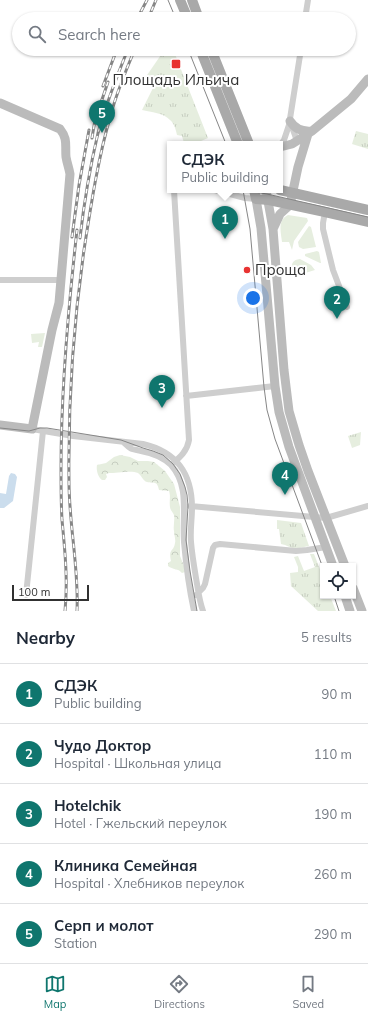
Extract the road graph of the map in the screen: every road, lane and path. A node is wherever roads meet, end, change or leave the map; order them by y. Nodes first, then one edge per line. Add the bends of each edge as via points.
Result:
1 (180, 0) edge
2 (192, 0) edge
3 (308, 0) edge
4 (185, 12) edge
5 (196, 12) edge
6 (306, 12) edge
7 (203, 56) edge
8 (214, 56) edge
9 (300, 56) edge
10 (368, 79) edge
11 (0, 103) edge
12 (289, 125) junction
13 (310, 133) junction
14 (237, 141) edge
15 (248, 141) edge
16 (298, 141) junction
17 (283, 142) edge
18 (283, 146) edge
19 (301, 154) junction
20 (283, 190) edge
21 (292, 192) junction
22 (174, 193) edge
23 (226, 193) edge
24 (267, 193) edge
25 (255, 195) edge
26 (268, 200) junction
27 (290, 205) junction
28 (368, 210) edge
29 (325, 212) junction
30 (368, 222) edge
31 (273, 228) junction
32 (0, 280) edge
33 (61, 280) junction
34 (347, 307) dead end
35 (275, 386) junction
36 (186, 396) junction
37 (290, 416) junction
38 (281, 419) junction
39 (0, 425) edge
40 (32, 429) junction
41 (43, 431) junction
42 (121, 441) junction
43 (171, 465) junction
44 (320, 500) junction
45 (184, 506) junction
46 (368, 506) edge
47 (192, 507) junction
48 (315, 517) junction
49 (326, 518) junction
50 (326, 547) junction
51 (332, 563) edge
52 (344, 563) edge
53 (198, 592) junction
54 (26, 595) dead end
55 (356, 596) edge
56 (192, 598) junction
57 (346, 599) edge
58 (194, 611) edge
59 (202, 611) edge
60 (350, 611) edge
61 (362, 611) edge

1 - 4 main road
2 - 5 main road
3 - 6 street
7 - 14 main road
8 - 15 main road
9 - 12 street
10 - 13 main road via 351,99
11 - 33 main road via 60,129 64,135 70,174
12 - 13 main road
12 - 16 street via 290,138
12 - 17 street
13 - 16 main road
13 - 19 main road
16 - 18 main road
16 - 19 main road
19 - 21 main road
20 - 21 main road
21 - 27 main road
21 - 28 main road
22 - 36 street
23 - 25 street via 245,198
24 - 26 main road
25 - 26 main road
25 - 35 main road via 261,228
26 - 27 main road
26 - 31 main road
27 - 29 main road
27 - 31 main road via 280,214
29 - 30 main road
29 - 34 street via 323,229 333,270
31 - 37 main road
32 - 33 street
33 - 40 main road via 59,303
35 - 36 street
35 - 38 main road
36 - 43 street via 188,446
37 - 38 street via 284,413
37 - 44 main road
38 - 48 main road
39 - 40 main road
40 - 41 street
41 - 42 street
41 - 54 street
42 - 43 street via 133,450 152,453
42 - 47 street via 154,446 176,460 190,486
43 - 45 street via 183,487
44 - 48 street via 320,512
44 - 49 main road
45 - 47 street
45 - 56 street via 184,539
46 - 49 street
47 - 48 street
47 - 53 street via 191,540
48 - 49 street
48 - 50 main road
49 - 52 main road
50 - 51 main road
50 - 53 street via 302,551 215,545 212,548 205,584
53 - 56 street
53 - 59 street
55 - 61 main road
56 - 58 street
57 - 60 main road

